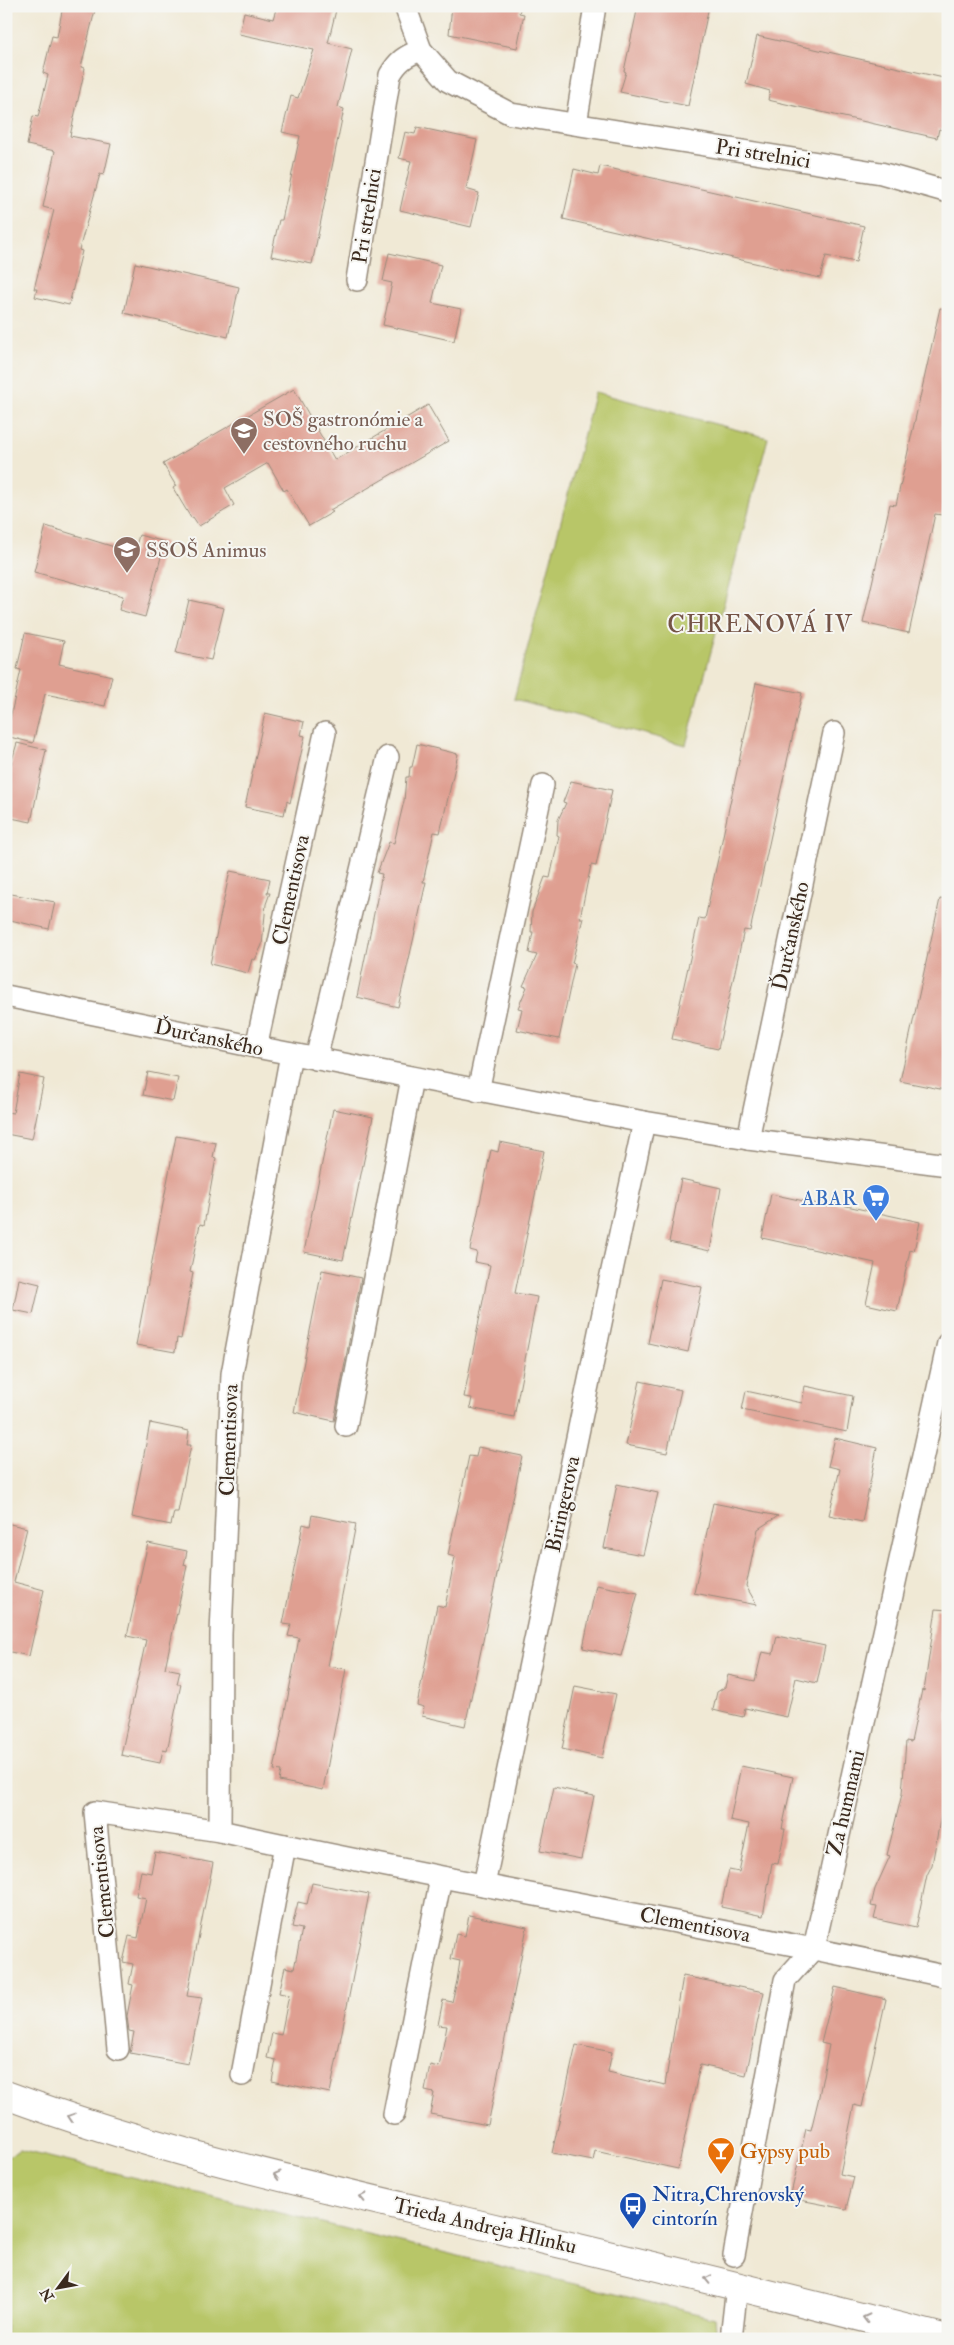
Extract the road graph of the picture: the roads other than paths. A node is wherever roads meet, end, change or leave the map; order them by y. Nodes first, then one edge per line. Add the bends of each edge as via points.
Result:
1 (405, 6) edge
2 (595, 6) edge
3 (421, 50) junction
4 (576, 124) junction
5 (948, 192) edge
6 (357, 280) dead end
7 (325, 733) dead end
8 (834, 733) dead end
9 (388, 757) dead end
10 (543, 785) dead end
11 (6, 996) edge
12 (256, 1048) junction
13 (290, 1054) junction
14 (316, 1059) junction
15 (412, 1078) junction
16 (478, 1091) junction
17 (644, 1122) junction
18 (748, 1139) junction
19 (948, 1165) edge
20 (948, 1343) edge
21 (346, 1426) dead end
22 (220, 1831) junction
23 (285, 1845) junction
24 (441, 1878) junction
25 (484, 1885) junction
26 (814, 1948) junction
27 (948, 1977) edge
28 (118, 2049) dead end
29 (242, 2075) dead end
30 (11, 2098) edge
31 (394, 2114) dead end
32 (734, 2254) dead end
33 (737, 2286) junction
34 (731, 2339) edge
35 (947, 2339) edge

1 - 3 street, Pri strelnici
2 - 4 street
3 - 4 street, Pri strelnici via 448,81 511,114
3 - 6 street, Pri strelnici via 405,56 390,76
4 - 5 street, Pri strelnici via 892,175
7 - 12 street, Clementisova
8 - 18 street, Ďurčanského
9 - 14 street
10 - 16 street
11 - 12 street, Ďurčanského
12 - 13 street, Ďurčanského
13 - 14 street, Ďurčanského
13 - 22 street, Clementisova via 232,1374 221,1634
14 - 15 street, Ďurčanského
15 - 16 street, Ďurčanského
15 - 21 street
16 - 17 street, Ďurčanského
17 - 18 street, Ďurčanského
17 - 25 street, Biringerova
18 - 19 street, Ďurčanského
20 - 26 street, Za humnami
22 - 23 street, Clementisova
22 - 28 street, Clementisova via 95,1812
23 - 24 street, Clementisova
23 - 29 street
24 - 25 street, Clementisova
24 - 31 street
25 - 26 street, Clementisova
26 - 27 street, Clementisova
26 - 32 street, Za humnami via 785,1980
33 -> 30 main road, Trieda Andreja Hlinku via 324,2188 117,2133
33 - 34 street
35 -> 33 main road, Trieda Andreja Hlinku

